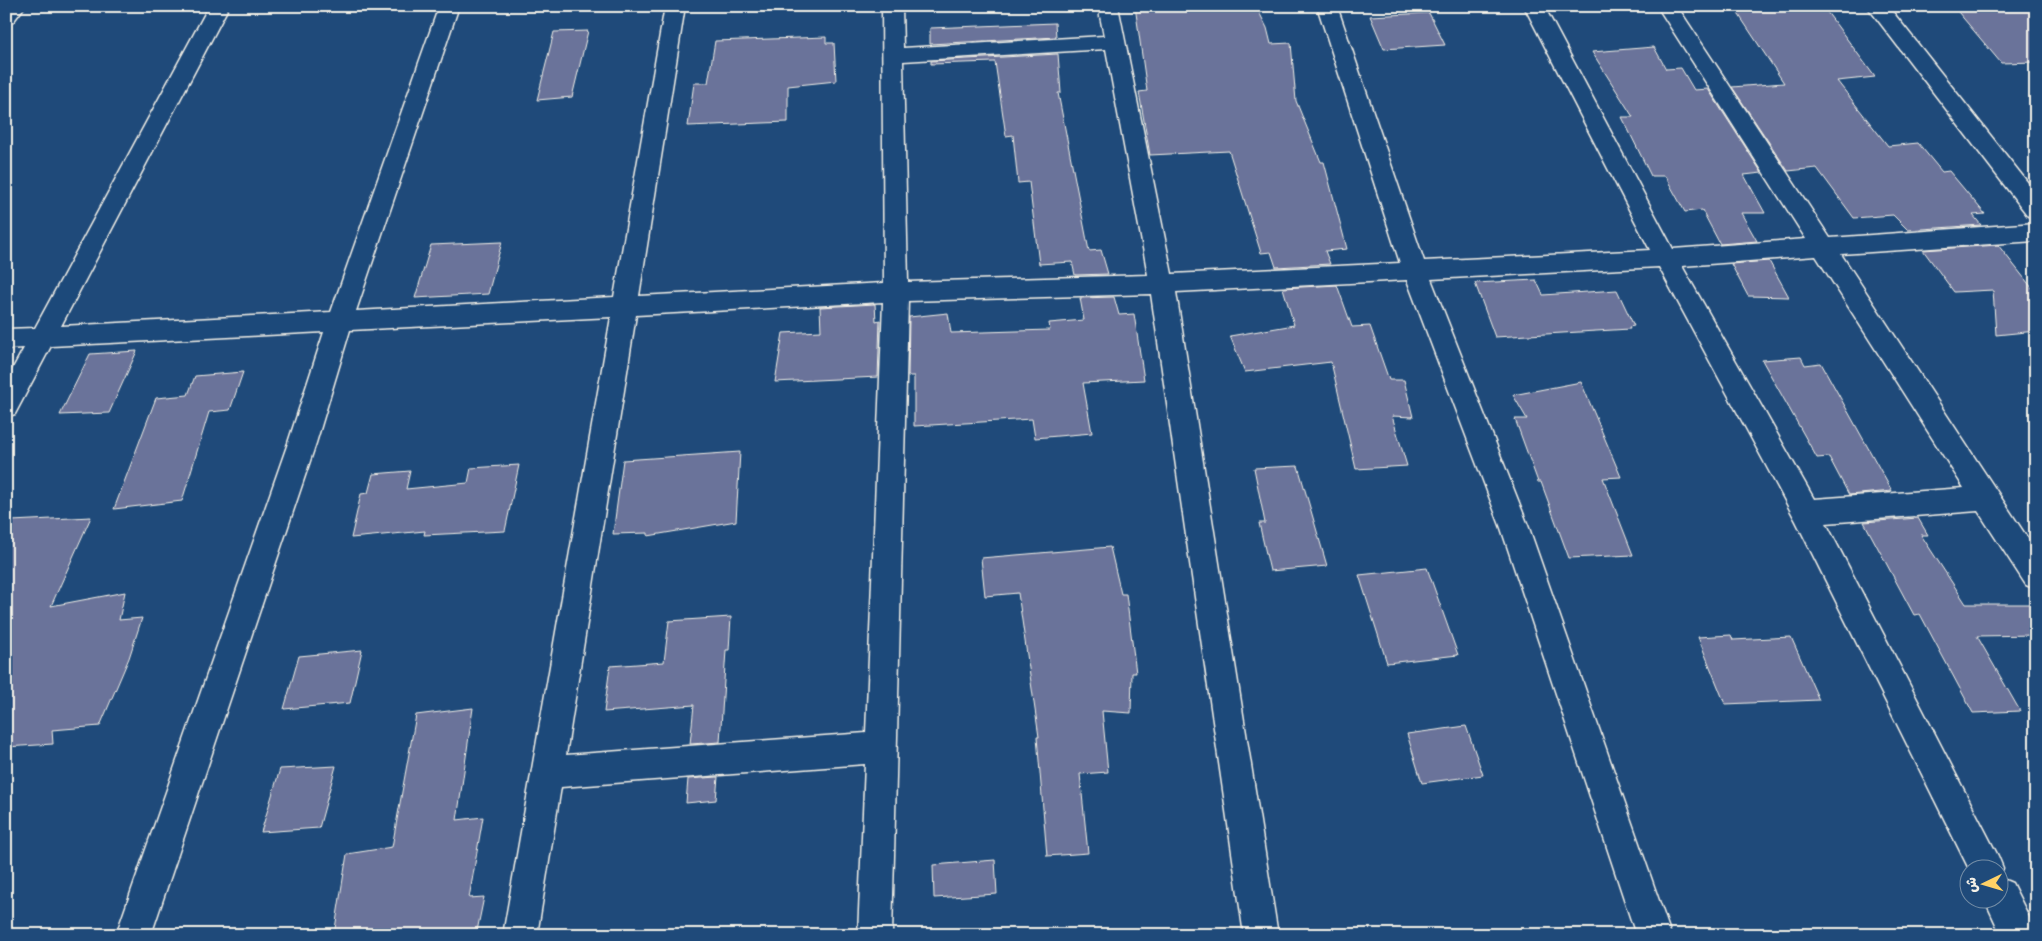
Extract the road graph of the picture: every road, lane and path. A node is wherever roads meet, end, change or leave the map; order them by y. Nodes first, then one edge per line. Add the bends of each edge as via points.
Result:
1 (15, 6) edge
2 (220, 6) edge
3 (449, 6) edge
4 (675, 6) edge
5 (892, 6) edge
6 (1108, 6) edge
7 (1327, 6) edge
8 (1534, 6) edge
9 (1667, 6) edge
10 (1876, 6) edge
11 (6, 18) edge
12 (1115, 42) junction
13 (893, 55) junction
14 (2036, 210) edge
15 (2036, 232) edge
16 (1824, 248) junction
17 (1666, 258) junction
18 (1416, 270) junction
19 (1162, 284) junction
20 (896, 292) junction
21 (625, 306) junction
22 (340, 321) junction
23 (42, 336) junction
24 (6, 339) edge
25 (6, 406) edge
26 (1987, 498) junction
27 (1806, 512) junction
28 (2036, 576) edge
29 (881, 747) junction
30 (547, 772) junction
31 (1981, 858) edge
32 (2006, 908) edge
33 (133, 935) edge
34 (520, 935) edge
35 (875, 935) edge
36 (1261, 935) edge
37 (1654, 935) edge
38 (2020, 935) edge

1 - 11 street
2 - 23 street
3 - 22 street
4 - 21 street
5 - 13 street
6 - 12 street
7 - 18 street
8 - 17 street
9 - 16 street
10 - 14 street
12 - 13 street
12 - 19 street
13 - 20 street
15 - 16 street
16 - 17 street
16 - 26 street
17 - 18 street
17 - 27 street
18 - 19 street
18 - 37 street via 1515,528
19 - 20 street
19 - 36 street
20 - 21 street
20 - 29 street
21 - 22 street
21 - 30 street
22 - 23 street
22 - 33 street via 302,443
23 - 24 street
23 - 25 street
26 - 27 street
26 - 28 street
27 - 31 street
29 - 30 street
29 - 35 street
30 - 34 street
32 - 38 street

